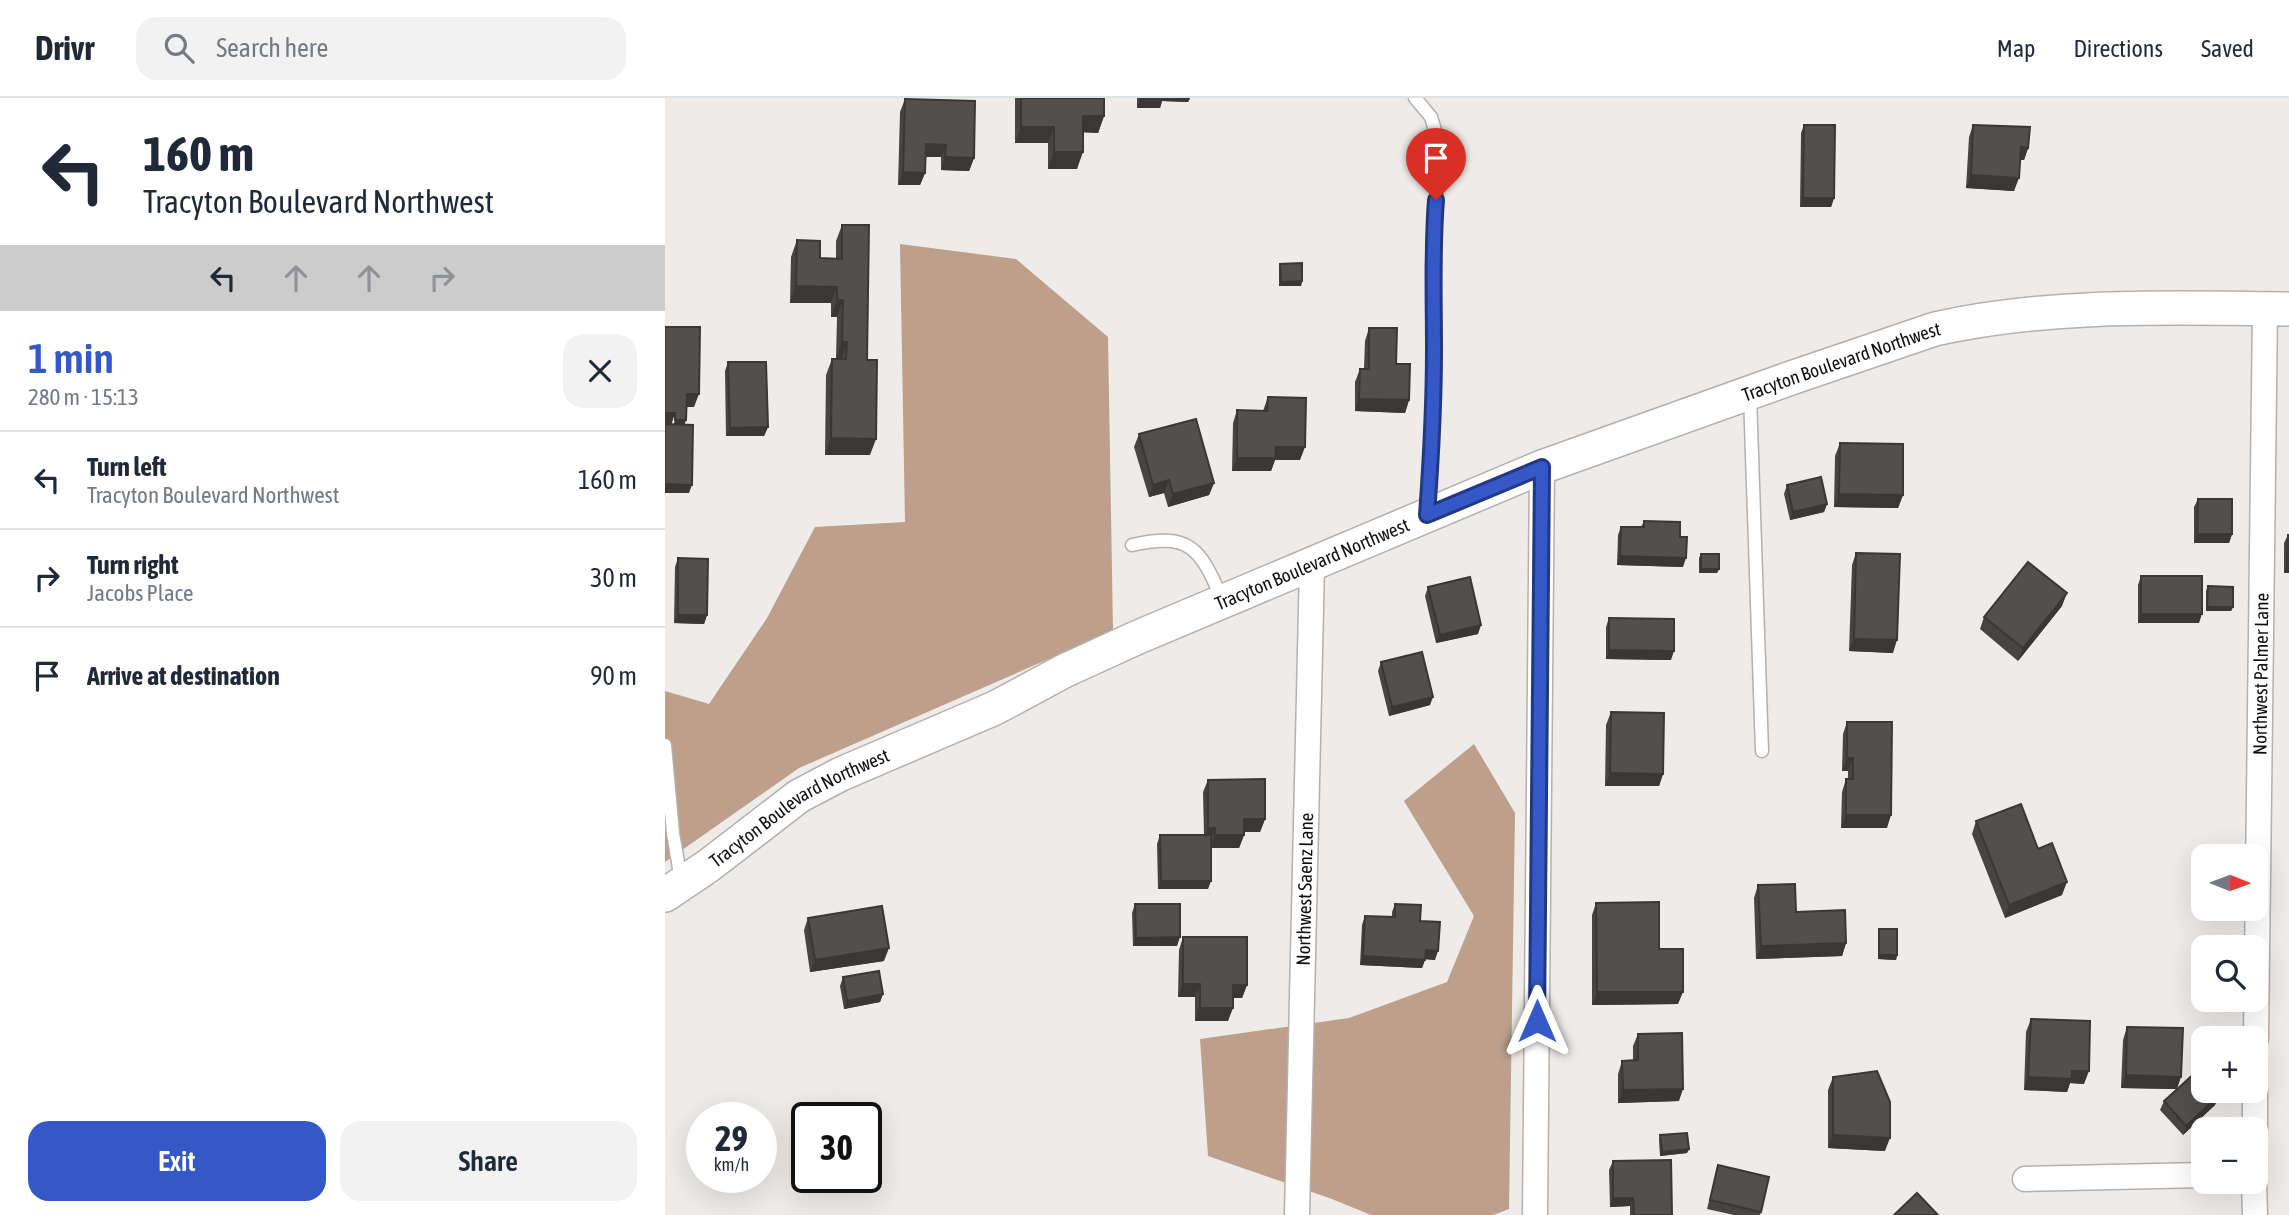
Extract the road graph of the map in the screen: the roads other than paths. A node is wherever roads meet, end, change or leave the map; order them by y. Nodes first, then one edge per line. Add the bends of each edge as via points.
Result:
1 (1415, 98) edge
2 (2277, 309) edge
3 (1750, 393) junction
4 (1542, 467) junction
5 (1427, 515) junction
6 (1132, 545) dead end
7 (1312, 565) junction
8 (1224, 602) junction
9 (665, 745) edge
10 (1762, 751) dead end
11 (673, 889) edge
12 (2256, 1026) edge
13 (2191, 1175) edge
14 (2025, 1179) dead end
15 (2254, 1194) edge
16 (1297, 1215) edge
17 (1535, 1215) edge
18 (2255, 1215) edge

1 - 5 lane via 1430,117 1438,140
2 - 3 main road, Tracyton Boulevard Northwest via 2123,307 1981,319 1935,329
2 - 12 street, Northwest Palmer Lane
3 - 4 main road, Tracyton Boulevard Northwest
3 - 10 lane
4 - 5 main road, Tracyton Boulevard Northwest
4 - 17 street
5 - 7 main road, Tracyton Boulevard Northwest
6 - 8 lane via 1155,540 1185,543 1207,567
7 - 8 main road, Tracyton Boulevard Northwest
7 - 16 street, Northwest Saenz Lane
8 - 11 main road, Tracyton Boulevard Northwest via 1112,649 995,708 810,790
9 - 11 lane
13 - 14 street
15 - 18 street

